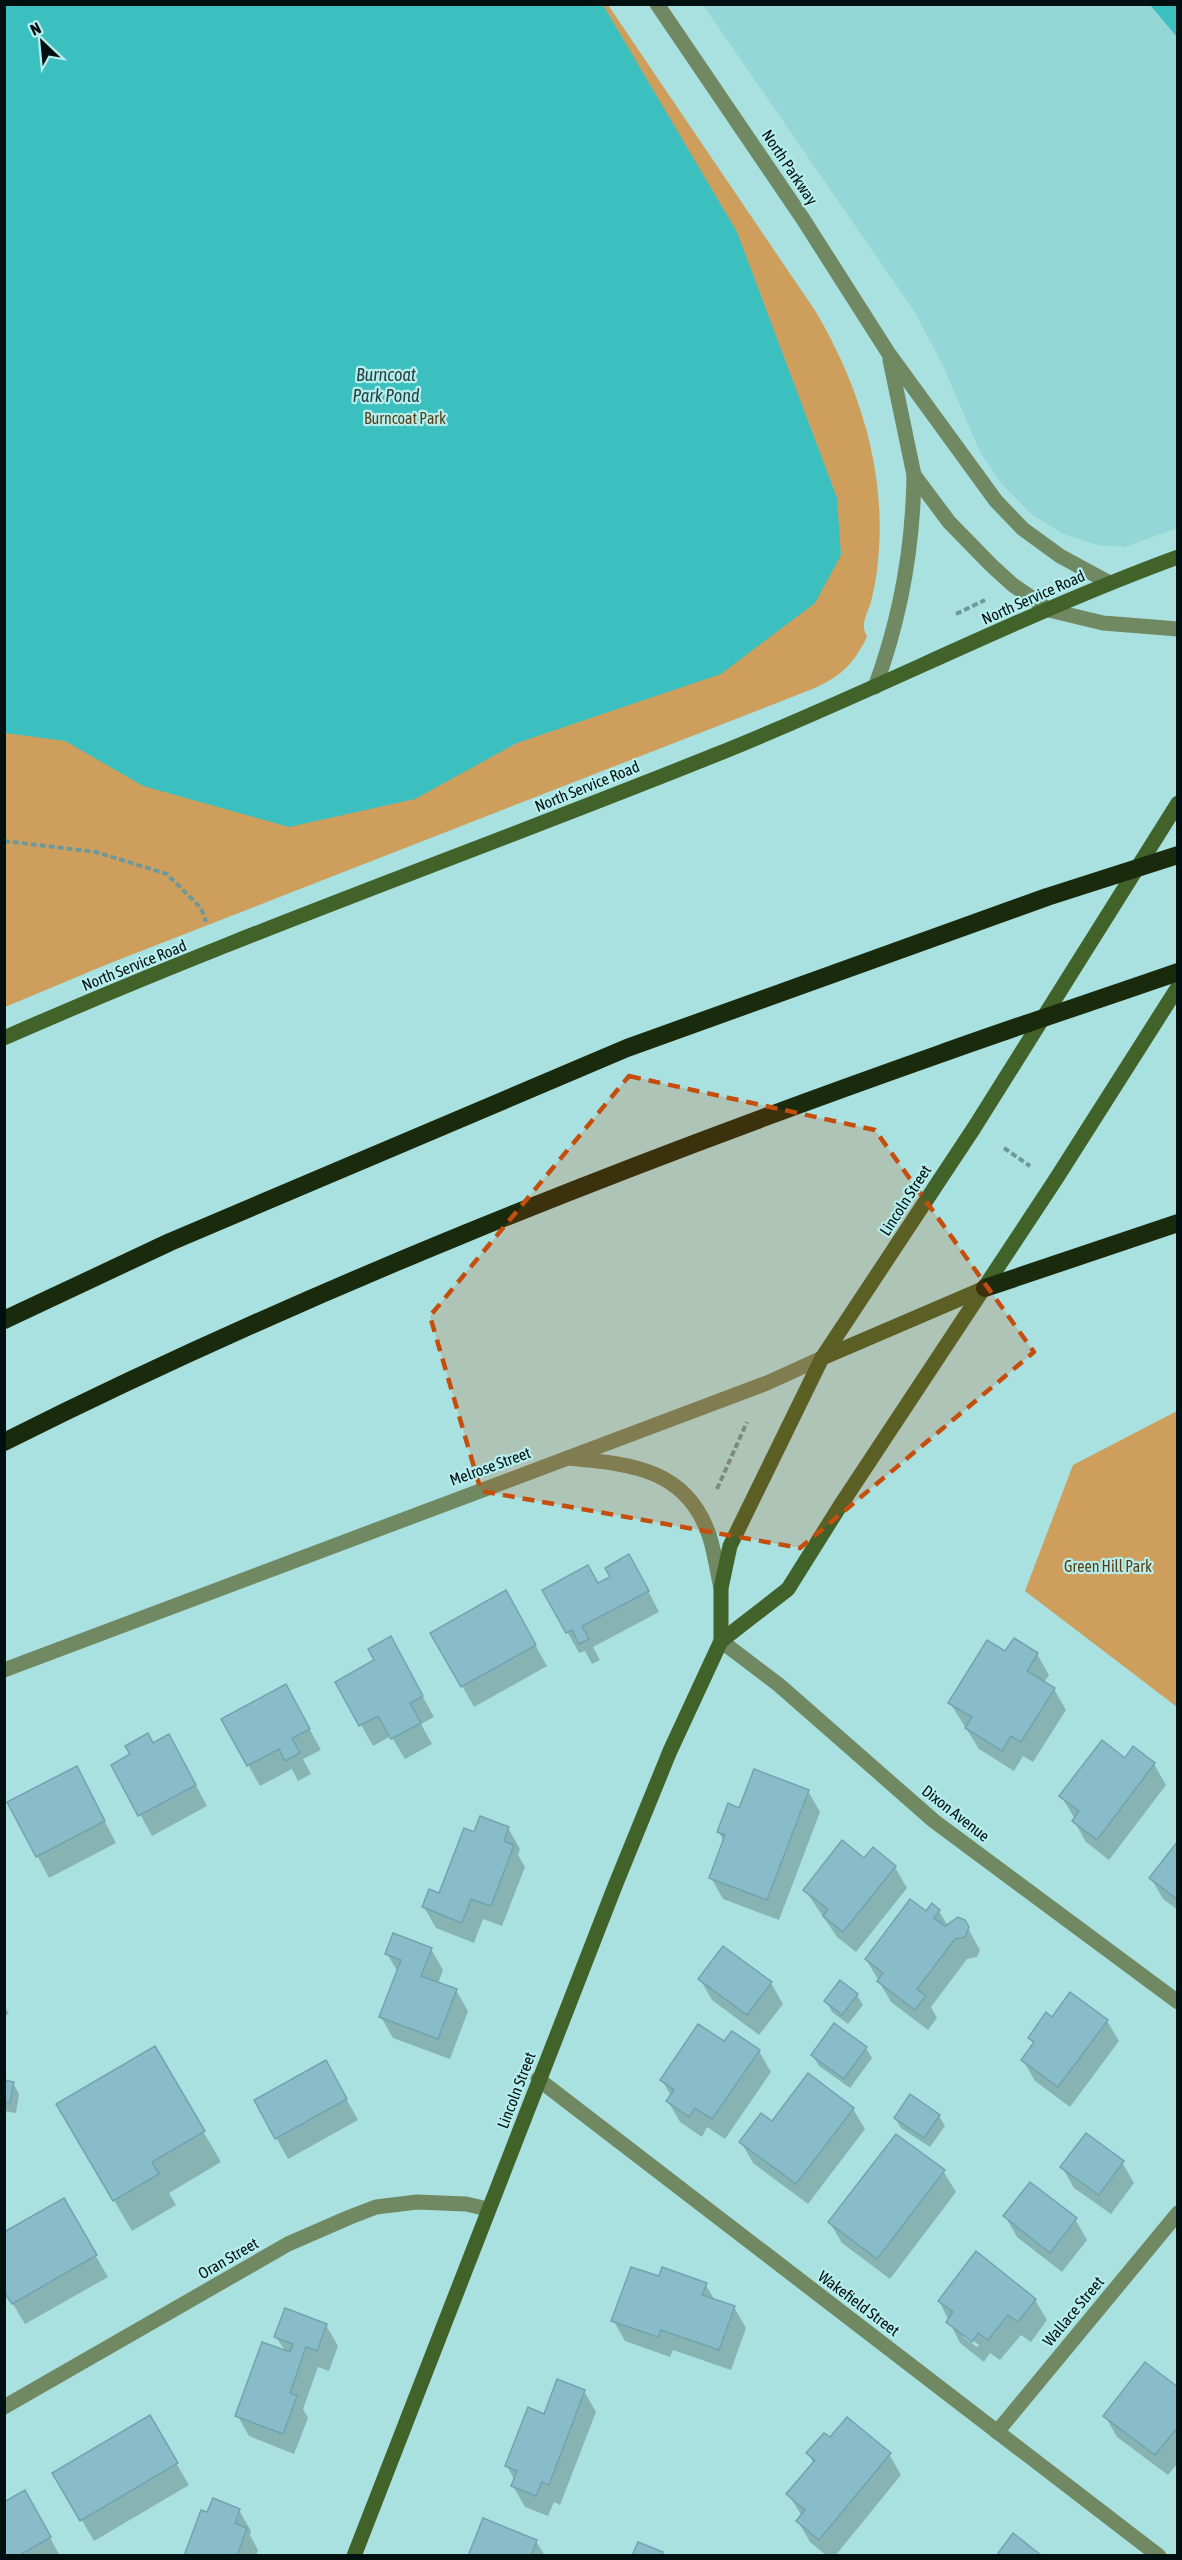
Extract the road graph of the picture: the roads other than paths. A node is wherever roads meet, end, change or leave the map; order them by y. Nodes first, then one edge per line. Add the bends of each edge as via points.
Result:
1 (657, 4) edge
2 (889, 354) junction
3 (914, 475) junction
4 (1178, 557) edge
5 (1108, 582) junction
6 (1049, 610) junction
7 (1178, 629) edge
8 (875, 687) junction
9 (1178, 803) edge
10 (1178, 855) edge
11 (1178, 972) edge
12 (1178, 987) edge
13 (4, 1038) edge
14 (1178, 1223) edge
15 (985, 1288) junction
16 (4, 1320) edge
17 (822, 1358) junction
18 (4, 1442) edge
19 (564, 1458) junction
20 (721, 1588) junction
21 (721, 1641) junction
22 (4, 1670) edge
23 (1178, 2002) edge
24 (538, 2079) junction
25 (488, 2209) junction
26 (1178, 2213) edge
27 (4, 2407) edge
28 (997, 2432) junction
29 (354, 2556) edge
30 (1159, 2556) edge

1 - 2 street, North Parkway
2 - 3 street, North Parkway
2 - 5 street, North Parkway via 996,501 1023,529 1060,556
3 - 6 street, North Parkway via 949,522 992,566
3 - 8 street, North Parkway via 912,543 892,638
4 - 5 main road, North Service Road
5 - 6 main road, North Service Road
6 - 7 street, North Parkway via 1103,623
6 - 8 main road, North Service Road
8 - 13 main road, North Service Road via 718,754
9 - 17 main road, Lincoln Street via 974,1128
10 - 16 highway via 1047,897 627,1048 170,1242
11 - 18 highway via 935,1055 439,1245 120,1384
12 - 15 main road, Lincoln Street
14 - 15 highway
15 - 17 main road, Melrose Street
15 - 21 main road, Lincoln Street via 788,1589
17 - 19 street, Melrose Street via 766,1383
17 - 20 main road, Lincoln Street via 730,1546
19 - 20 street via 631,1466 658,1474 682,1491 694,1503 710,1538
19 - 22 street, Melrose Street
20 - 21 main road, Lincoln Street
21 - 23 street, Dixon Avenue via 779,1685 934,1821
21 - 24 main road, Lincoln Street via 670,1751
24 - 25 main road, Lincoln Street
24 - 28 street, Wakefield Street
25 - 27 street, Oran Street via 417,2202 376,2207 350,2217 288,2244
25 - 29 main road, Lincoln Street
26 - 28 street, Wallace Street
28 - 30 street, Wakefield Street

